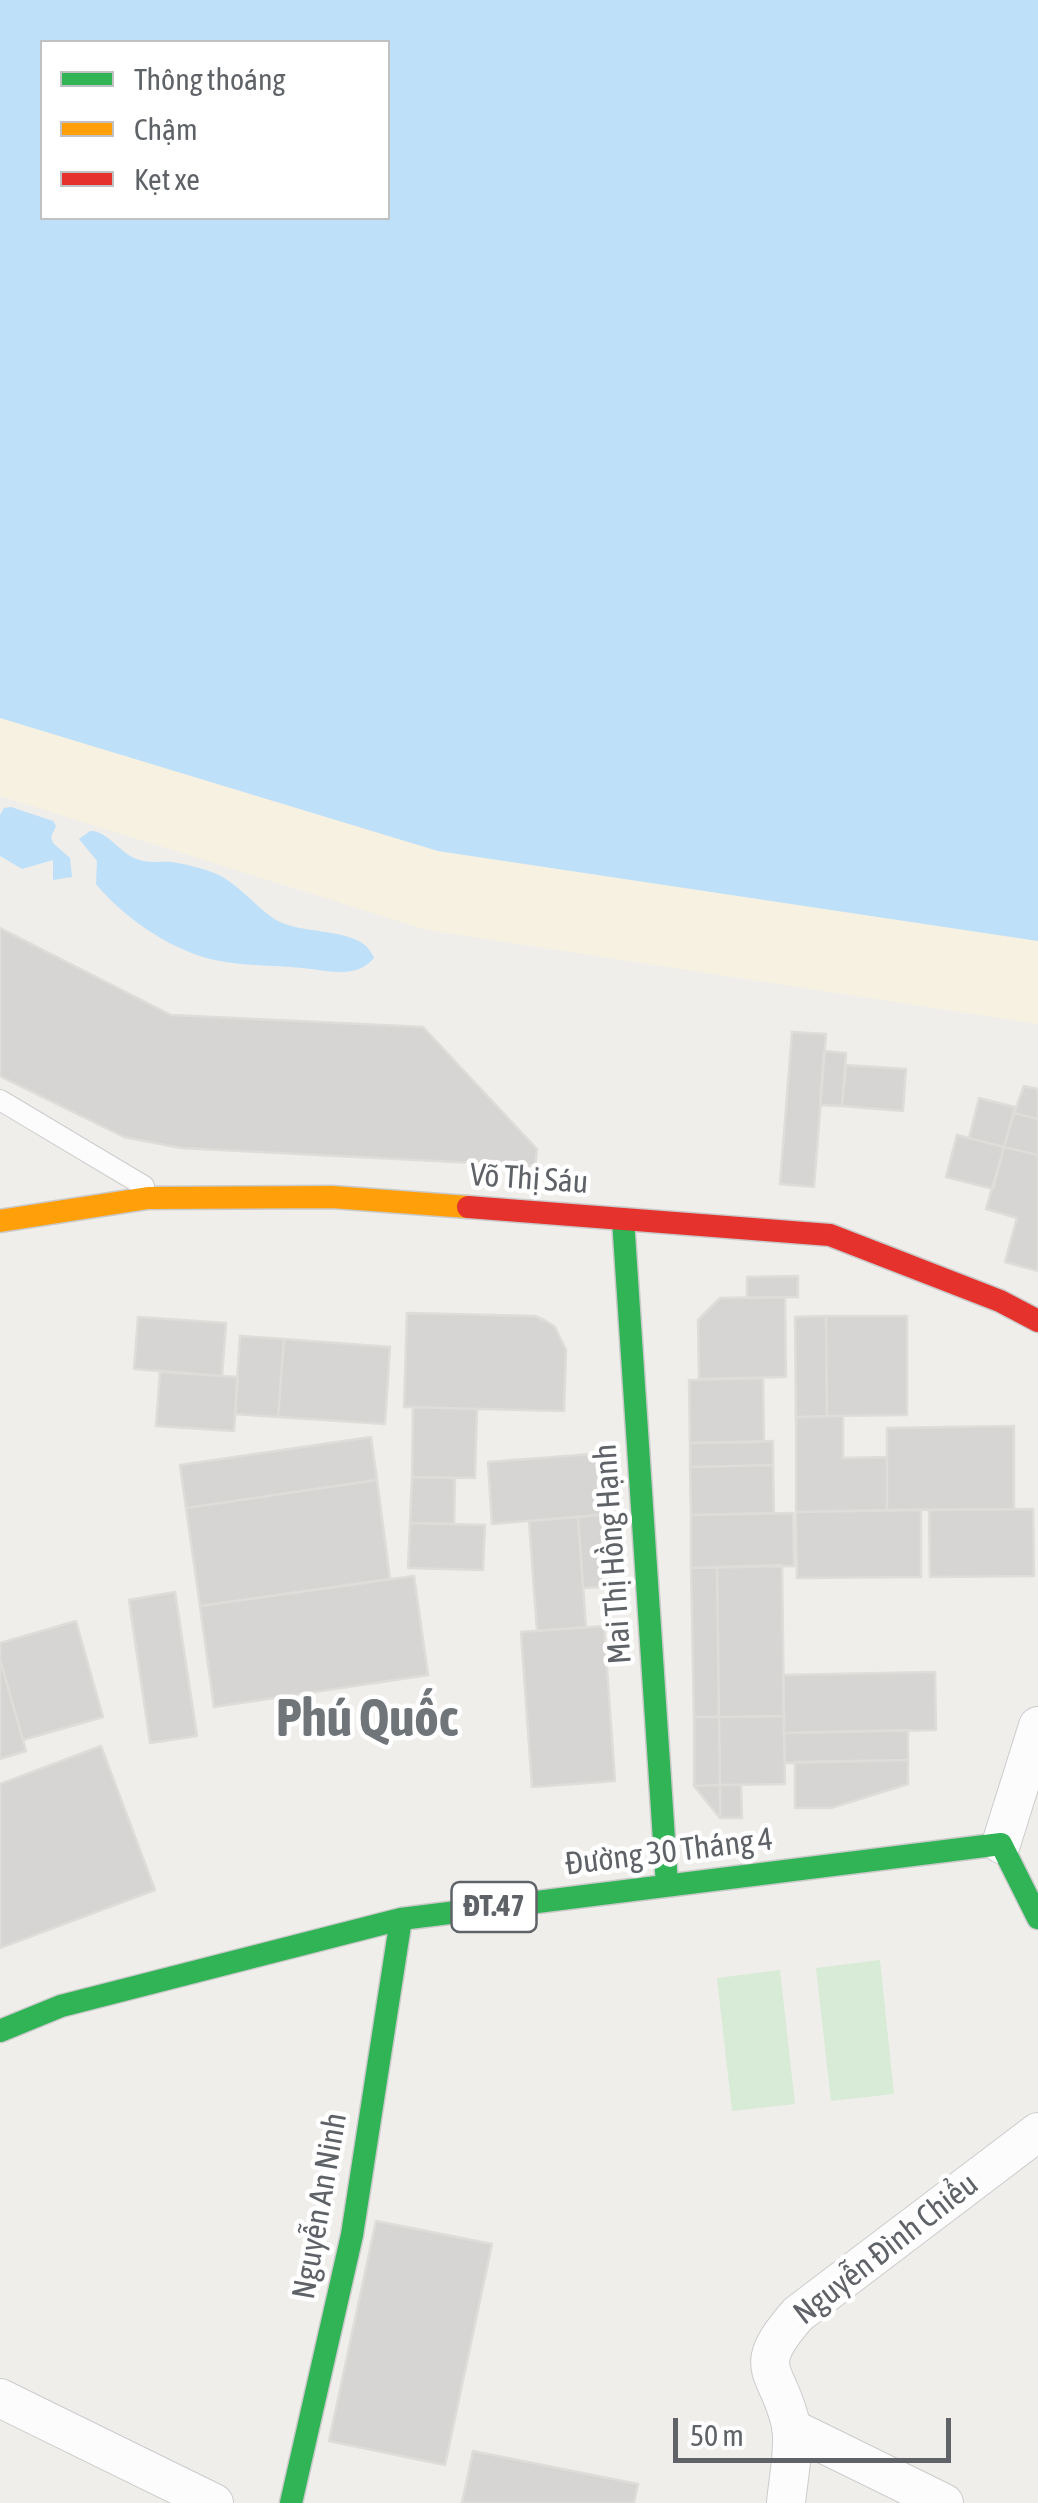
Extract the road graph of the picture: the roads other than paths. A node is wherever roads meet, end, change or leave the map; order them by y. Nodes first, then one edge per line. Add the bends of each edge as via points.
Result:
1 (0, 1100) edge
2 (163, 1198) junction
3 (623, 1219) junction
4 (0, 1221) edge
5 (1038, 1321) edge
6 (1038, 1726) edge
7 (1001, 1844) junction
8 (667, 1885) junction
9 (1038, 1918) edge
10 (401, 1919) junction
11 (0, 2031) edge
12 (1038, 2132) edge
13 (0, 2398) edge
14 (792, 2428) junction
15 (214, 2503) edge
16 (291, 2503) edge
17 (786, 2503) edge
18 (944, 2503) edge

1 - 2 lane
2 - 3 street, Võ Thị Sáu via 332,1198
2 - 4 street, Võ Thị Sáu
3 - 5 street, Võ Thị Sáu via 830,1235
3 - 8 street, Mai Thị Hồng Hạnh
6 - 7 street
7 - 8 street, Đường 30 Tháng 4 / ĐT.47
7 - 9 street
8 - 10 street, Đường 30 Tháng 4 / ĐT.47
10 - 11 street, Đường 30 Tháng 4 / ĐT.47 via 61,2006
10 - 16 street, Nguyễn An Ninh via 352,2235
12 - 14 street, Nguyễn Đình Chiểu via 798,2314 777,2338 768,2366
13 - 15 street
14 - 17 street, Nguyễn Đình Chiểu
14 - 18 street

